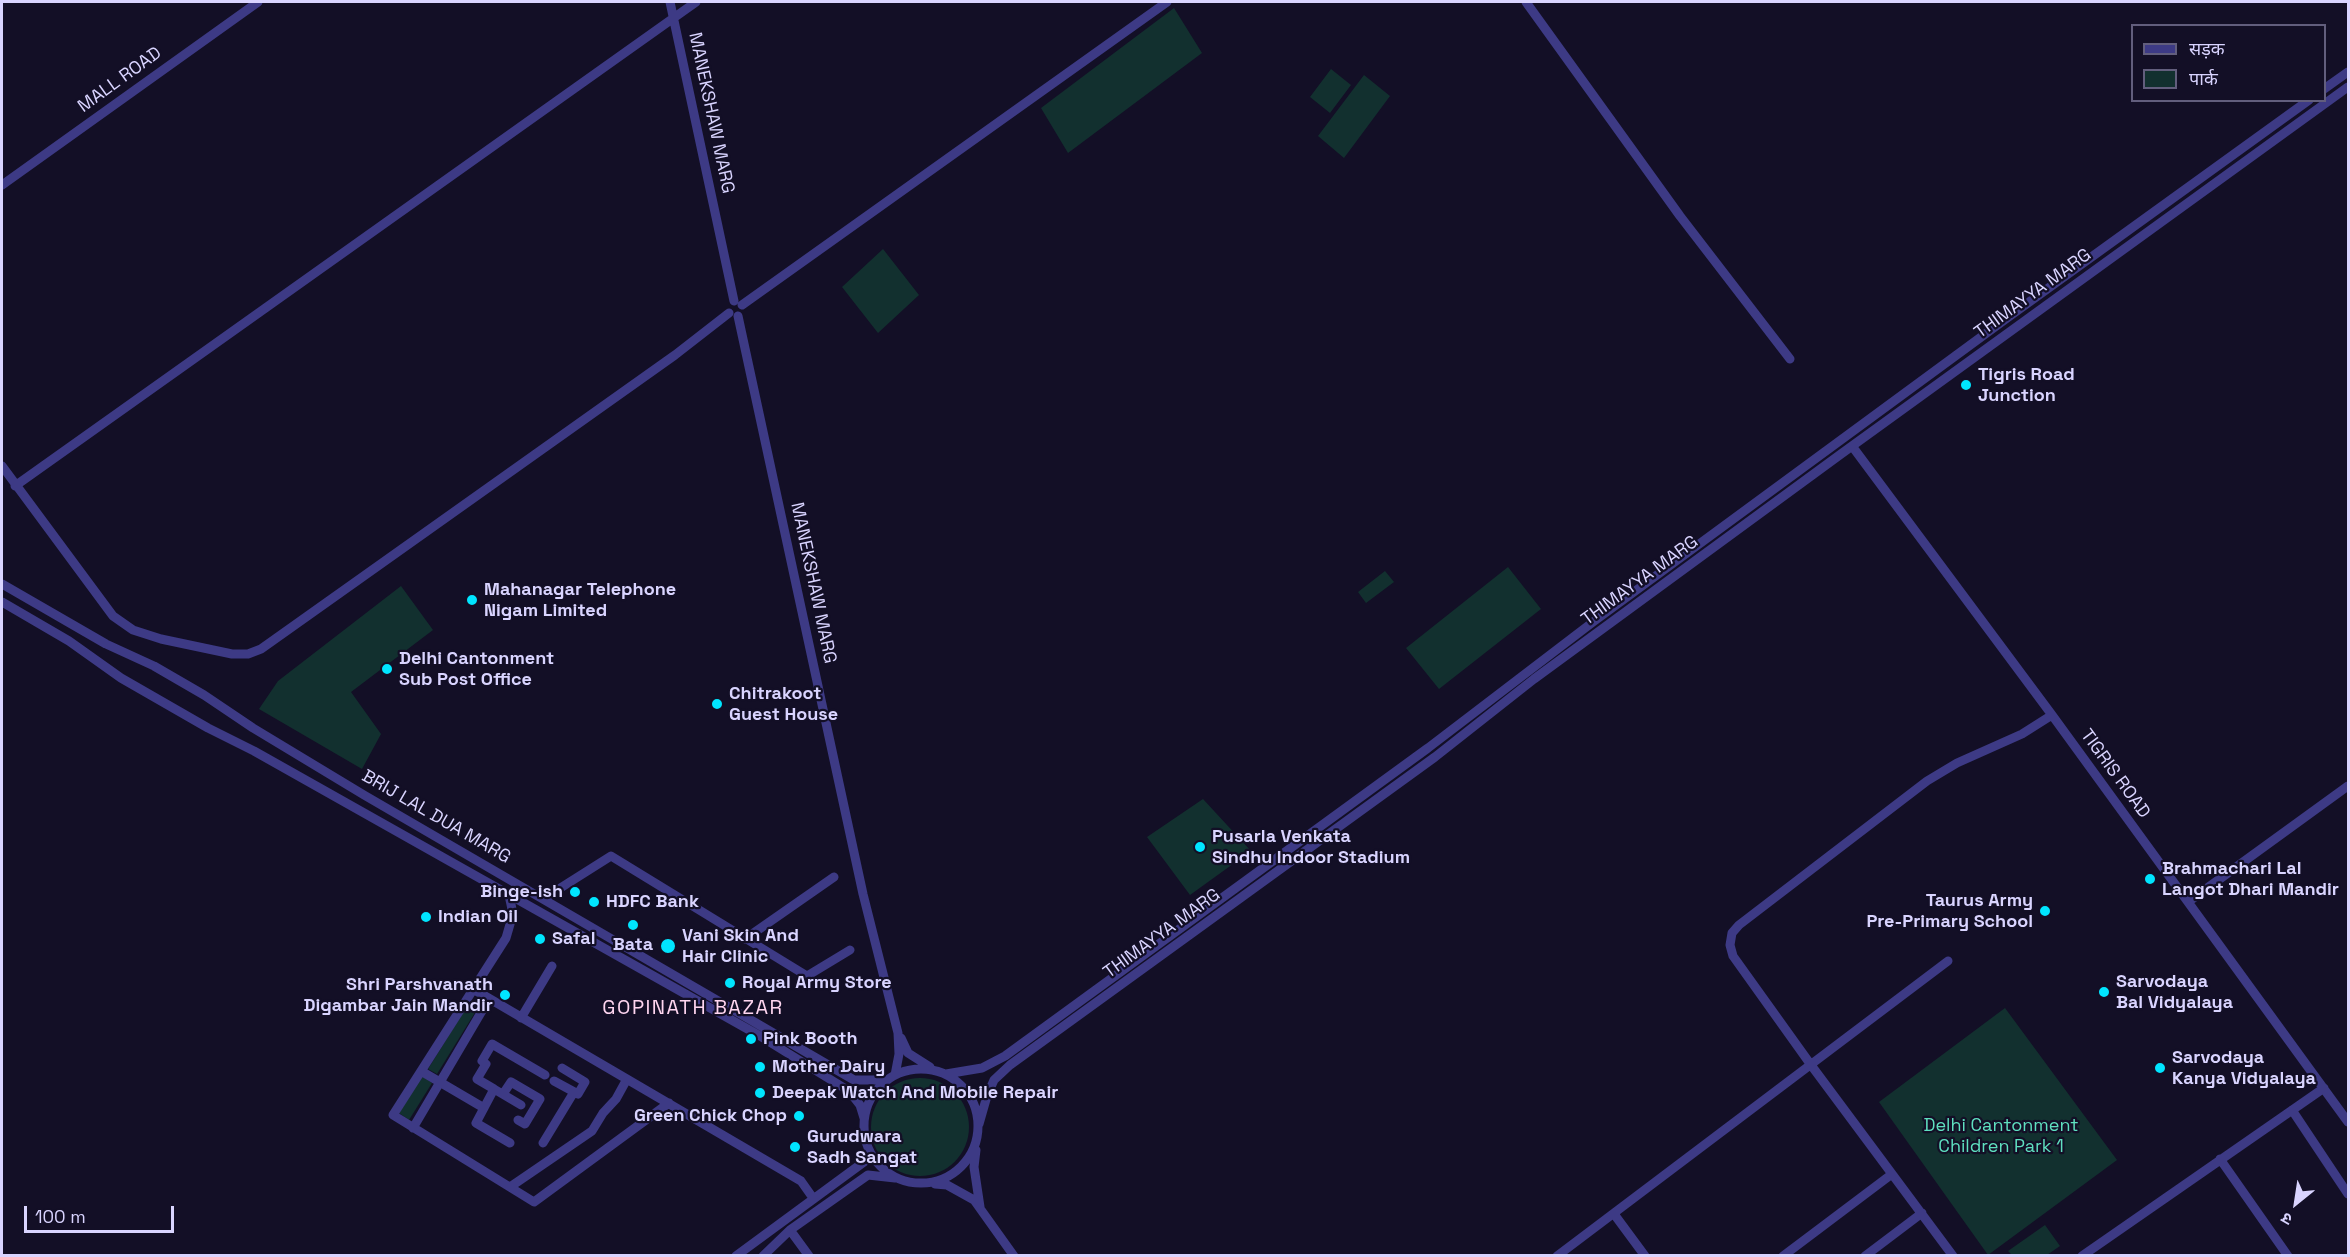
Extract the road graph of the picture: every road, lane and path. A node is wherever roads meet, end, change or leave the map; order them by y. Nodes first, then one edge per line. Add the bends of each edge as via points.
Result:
1 (258, 2) edge
2 (670, 2) edge
3 (696, 2) edge
4 (1167, 2) edge
5 (1526, 2) edge
6 (674, 18) junction
7 (2349, 72) edge
8 (2349, 87) edge
9 (2326, 88) edge
10 (2306, 102) edge
11 (2, 185) edge
12 (738, 303) junction
13 (734, 314) junction
14 (1790, 359) dead end
15 (1852, 446) junction
16 (2, 466) edge
17 (15, 486) junction
18 (2, 584) edge
19 (2, 602) edge
20 (2052, 716) junction
21 (1428, 748) junction
22 (1435, 757) junction
23 (2349, 786) edge
24 (834, 877) dead end
25 (509, 895) junction
26 (543, 899) junction
27 (2188, 903) junction
28 (744, 939) junction
29 (850, 950) dead end
30 (1948, 961) dead end
31 (552, 966) dead end
32 (473, 989) junction
33 (489, 999) junction
34 (521, 1018) junction
35 (898, 1033) junction
36 (1811, 1065) junction
37 (562, 1068) dead end
38 (934, 1070) junction
39 (422, 1071) junction
40 (945, 1074) junction
41 (544, 1075) dead end
42 (891, 1077) junction
43 (627, 1079) junction
44 (554, 1081) dead end
45 (585, 1082) junction
46 (440, 1083) junction
47 (594, 1087) dead end
48 (2324, 1088) junction
49 (494, 1089) junction
50 (503, 1094) junction
51 (579, 1095) junction
52 (669, 1103) junction
53 (521, 1105) dead end
54 (484, 1108) junction
55 (2292, 1110) junction
56 (864, 1118) junction
57 (518, 1120) dead end
58 (2349, 1122) edge
59 (979, 1125) junction
60 (413, 1128) junction
61 (978, 1137) junction
62 (510, 1143) dead end
63 (543, 1143) dead end
64 (872, 1156) junction
65 (2220, 1159) junction
66 (1892, 1174) junction
67 (898, 1179) junction
68 (928, 1183) junction
69 (510, 1187) junction
70 (2349, 1194) edge
71 (813, 1198) junction
72 (980, 1210) junction
73 (1922, 1213) junction
74 (1614, 1214) junction
75 (790, 1230) junction
76 (1868, 1255) edge
77 (736, 1256) edge
78 (763, 1256) edge
79 (809, 1256) edge
80 (1014, 1256) edge
81 (1557, 1256) edge
82 (1645, 1256) edge
83 (1783, 1256) edge
84 (1953, 1256) edge
85 (2082, 1256) edge
86 (2288, 1256) edge

1 - 11 street, MALL ROAD
2 - 6 street, MANEKSHAW MARG
3 - 6 street
4 - 12 street
5 - 14 street via 1680,216
6 - 12 street, MANEKSHAW MARG
6 - 17 street
7 - 9 street
8 - 15 street, THIMAYYA MARG
10 - 21 street, THIMAYYA MARG via 1998,324
12 - 13 street via 729,306
13 - 17 street via 261,649 248,654 161,639 133,630 112,616
13 - 35 street, MANEKSHAW MARG via 863,894
15 - 20 street, TIGRIS ROAD
15 - 22 street, THIMAYYA MARG via 1534,679
16 - 17 street
18 - 26 street, BRIJ LAL DUA MARG via 106,644 153,666
19 - 25 street, BRIJ LAL DUA MARG via 69,641 131,684
20 - 27 street, TIGRIS ROAD
20 - 36 street via 1927,781 1732,933 1730,945 1734,956
21 - 22 street
21 - 40 street, THIMAYYA MARG via 1005,1056 982,1068
22 - 59 street, THIMAYYA MARG via 1010,1065 994,1080
23 - 27 street
24 - 28 street
25 - 32 street via 513,914 506,938
25 - 56 street, BRIJ LAL DUA MARG via 849,1090
26 - 28 street via 611,856
26 - 42 street, BRIJ LAL DUA MARG via 854,1080
27 - 48 street, TIGRIS ROAD
28 - 29 street via 807,976
30 - 36 street
31 - 34 street
32 - 33 street
32 - 39 street
33 - 34 street
33 - 46 street
34 - 43 street
35 - 38 street, MANEKSHAW MARG via 908,1053
35 - 42 street, MANEKSHAW MARG via 899,1054
36 - 66 street
36 - 74 street
37 - 45 street
38 - 40 street
38 - 42 street via 908,1070
39 - 46 street
39 - 60 street via 393,1115
40 - 59 street via 969,1094
41 - 49 street via 492,1044 477,1079
42 - 56 street via 876,1090
43 - 52 street
43 - 69 street via 592,1131
44 - 51 street
45 - 47 street
45 - 51 street
46 - 54 street
46 - 60 street
48 - 55 street
48 - 58 street, TIGRIS ROAD
49 - 50 street
49 - 54 street
50 - 53 street
50 - 57 street via 511,1082 540,1099 525,1124
51 - 63 street
52 - 69 street via 534,1202
52 - 71 street via 801,1181
54 - 62 street via 476,1123
55 - 65 street
55 - 70 street
56 - 64 street
59 - 61 street
60 - 69 street
61 - 68 street via 961,1168
61 - 72 street via 974,1167
64 - 67 street
64 - 71 street
65 - 85 street
65 - 86 street
66 - 73 street
66 - 83 street
67 - 68 street
67 - 75 street via 868,1175
68 - 72 street via 959,1190 974,1200
71 - 77 street
72 - 80 street
73 - 76 street
73 - 84 street
74 - 81 street
74 - 82 street
75 - 78 street
75 - 79 street

